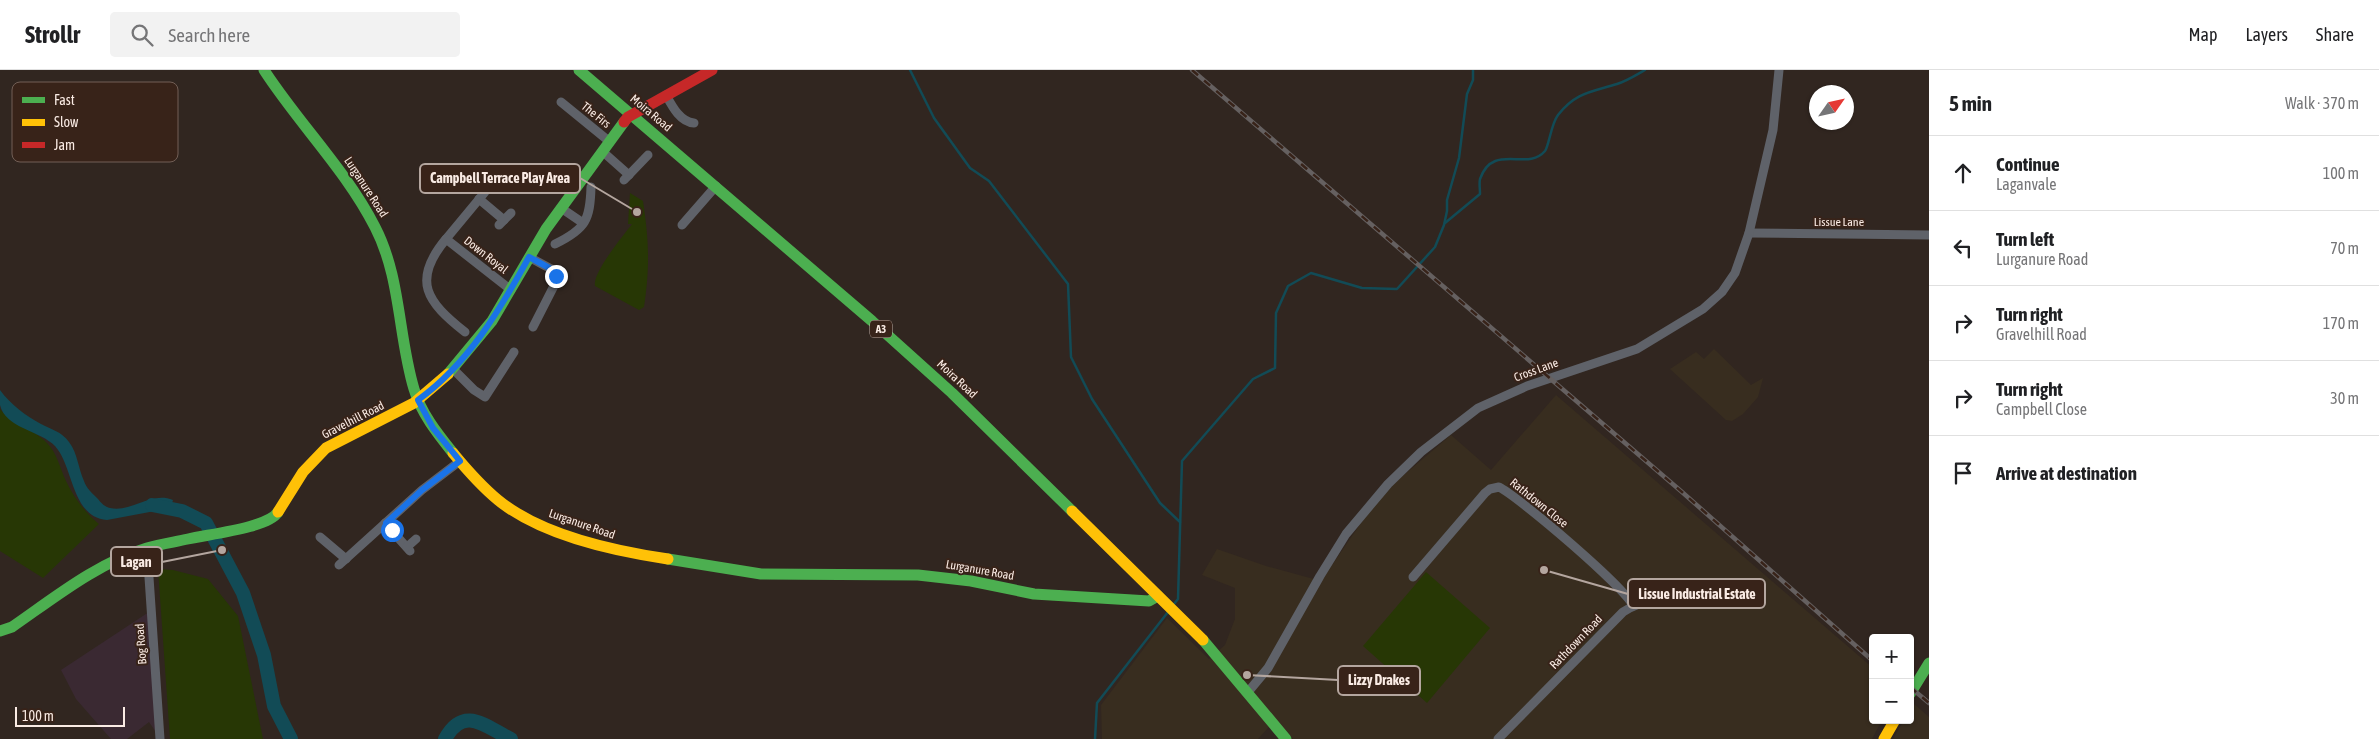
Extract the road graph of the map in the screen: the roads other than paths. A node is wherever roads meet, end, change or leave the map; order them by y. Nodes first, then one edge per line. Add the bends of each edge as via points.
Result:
1 (264, 70) edge
2 (579, 70) edge
3 (712, 70) edge
4 (1780, 70) edge
5 (666, 95) junction
6 (563, 108) dead end
7 (632, 114) junction
8 (694, 123) dead end
9 (606, 146) junction
10 (648, 155) dead end
11 (716, 186) junction
12 (591, 187) dead end
13 (561, 208) junction
14 (511, 212) dead end
15 (583, 223) junction
16 (682, 225) dead end
17 (1749, 233) junction
18 (1929, 235) edge
19 (446, 239) junction
20 (555, 244) dead end
21 (529, 257) junction
22 (511, 290) junction
23 (533, 326) dead end
24 (465, 332) dead end
25 (514, 352) dead end
26 (453, 369) junction
27 (418, 400) junction
28 (460, 461) junction
29 (386, 523) junction
30 (320, 537) dead end
31 (416, 539) dead end
32 (147, 548) junction
33 (1413, 577) dead end
34 (1158, 596) junction
35 (1690, 604) dead end
36 (1633, 606) junction
37 (0, 631) edge
38 (1929, 663) edge
39 (1914, 687) edge
40 (1248, 692) junction
41 (1893, 724) edge
42 (160, 739) edge
43 (1286, 739) edge
44 (1498, 739) edge
45 (1884, 739) edge

1 - 27 main road, Lurganure Road via 340,170 376,228 391,270
2 - 7 main road, Moira Road / A3
3 - 5 main road
4 - 17 street, Cross Lane via 1773,130
5 - 7 main road
5 - 8 street via 674,111 689,123
6 - 9 street, The Firs
7 - 9 main road, Gravelhill Road
7 - 11 main road, Moira Road / A3
9 - 10 street, The Firs via 626,178
9 - 13 main road, Gravelhill Road
11 - 16 street
11 - 34 main road, Moira Road / A3 via 946,386
12 - 15 street via 590,212
13 - 15 street
13 - 21 main road, Gravelhill Road
14 - 19 street, Down Royal via 502,223 482,196
15 - 20 street via 576,234
17 - 18 street, Lissue Lane
17 - 40 street, Cross Lane via 1741,260 1729,283 1716,300 1703,309 1636,349 1527,386 1478,408 1406,466 1346,534 1268,668
19 - 22 street, Down Royal
19 - 24 street, Down Royal via 430,259 427,280 436,306
21 - 22 main road, Gravelhill Road
21 - 23 street via 553,270 557,280
22 - 26 main road, Gravelhill Road via 492,321
25 - 26 street via 485,397
26 - 27 main road, Gravelhill Road
27 - 28 main road, Lurganure Road via 433,428
27 - 32 main road, Gravelhill Road via 326,448 303,472 276,517 258,526
28 - 29 street
28 - 34 main road, Lurganure Road via 485,489 526,518 573,537 636,554 761,574 918,575 1054,596 1149,601
29 - 30 street via 342,562
29 - 31 street via 409,549
32 - 37 main road, Gravelhill Road via 83,578 12,627
32 - 42 street, Bog Road
33 - 36 street, Rathdown Close via 1485,493 1499,487 1609,577
34 - 40 main road, Moira Road / A3 via 1213,651
35 - 36 street, Rathdown Road via 1660,599
36 - 44 street, Rathdown Road via 1616,618
38 - 39 main road
40 - 43 main road, Moira Road / A3
41 - 45 main road

